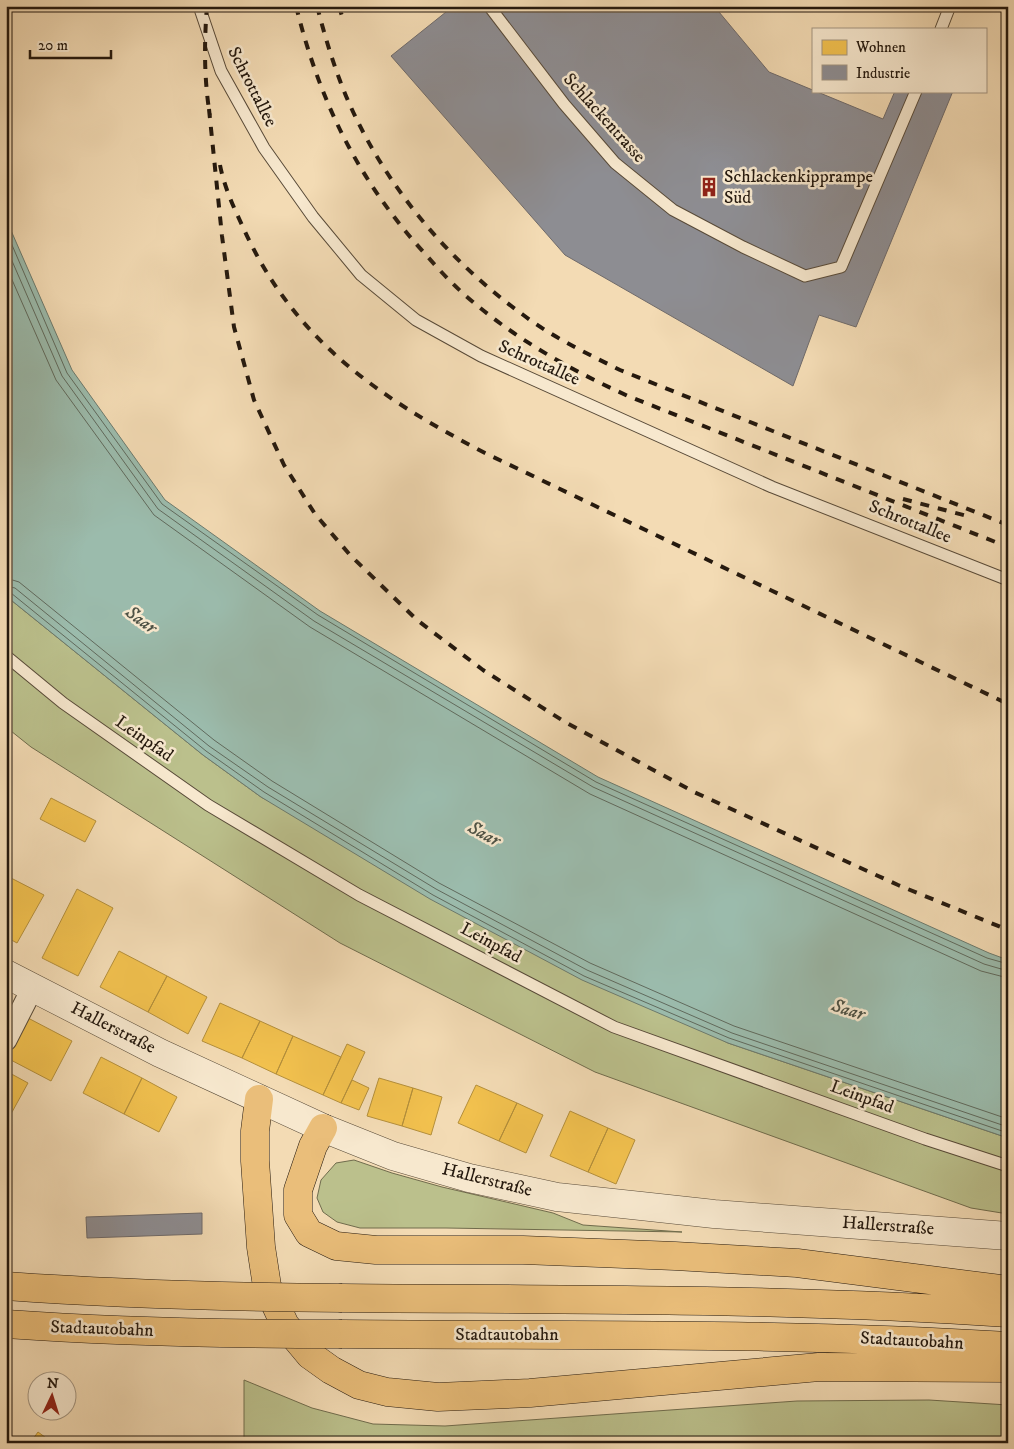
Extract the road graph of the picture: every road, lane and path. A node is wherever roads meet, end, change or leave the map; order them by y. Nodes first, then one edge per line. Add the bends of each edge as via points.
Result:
1 (199, 6) edge
2 (489, 6) edge
3 (950, 6) edge
4 (941, 28) edge
5 (916, 92) edge
6 (1008, 580) edge
7 (6, 656) edge
8 (6, 974) edge
9 (33, 987) junction
10 (6, 1040) edge
11 (259, 1099) junction
12 (323, 1128) junction
13 (1008, 1166) edge
14 (1008, 1236) edge
15 (6, 1286) edge
16 (1008, 1290) edge
17 (1008, 1312) edge
18 (6, 1324) edge
19 (1008, 1346) edge
20 (1008, 1368) edge

1 - 6 lane, Schrottallee via 221,71 264,148 313,218 361,275 416,320 481,356 763,482
2 - 5 lane, Schlackentrasse via 564,104 615,163 673,210 805,276 841,267
3 - 4 lane
7 - 13 lane, Leinpfad via 63,703 208,806 359,895 614,1028
8 - 9 street, Hallerstraße
9 - 10 street
9 - 11 street, Hallerstraße via 160,1053
11 - 12 street, Hallerstraße
11 - 20 highway via 255,1161 267,1286 285,1325 310,1355 359,1385 387,1392 438,1397 530,1393 819,1367
12 - 14 street, Hallerstraße via 393,1156 469,1178 557,1197 696,1212
12 - 16 highway via 298,1190 298,1215 309,1233 336,1246 376,1250 522,1250 788,1263
15 - 17 highway, bridge via 235,1297 798,1302
18 - 19 highway, Stadtautobahn, bridge via 232,1334 806,1337

